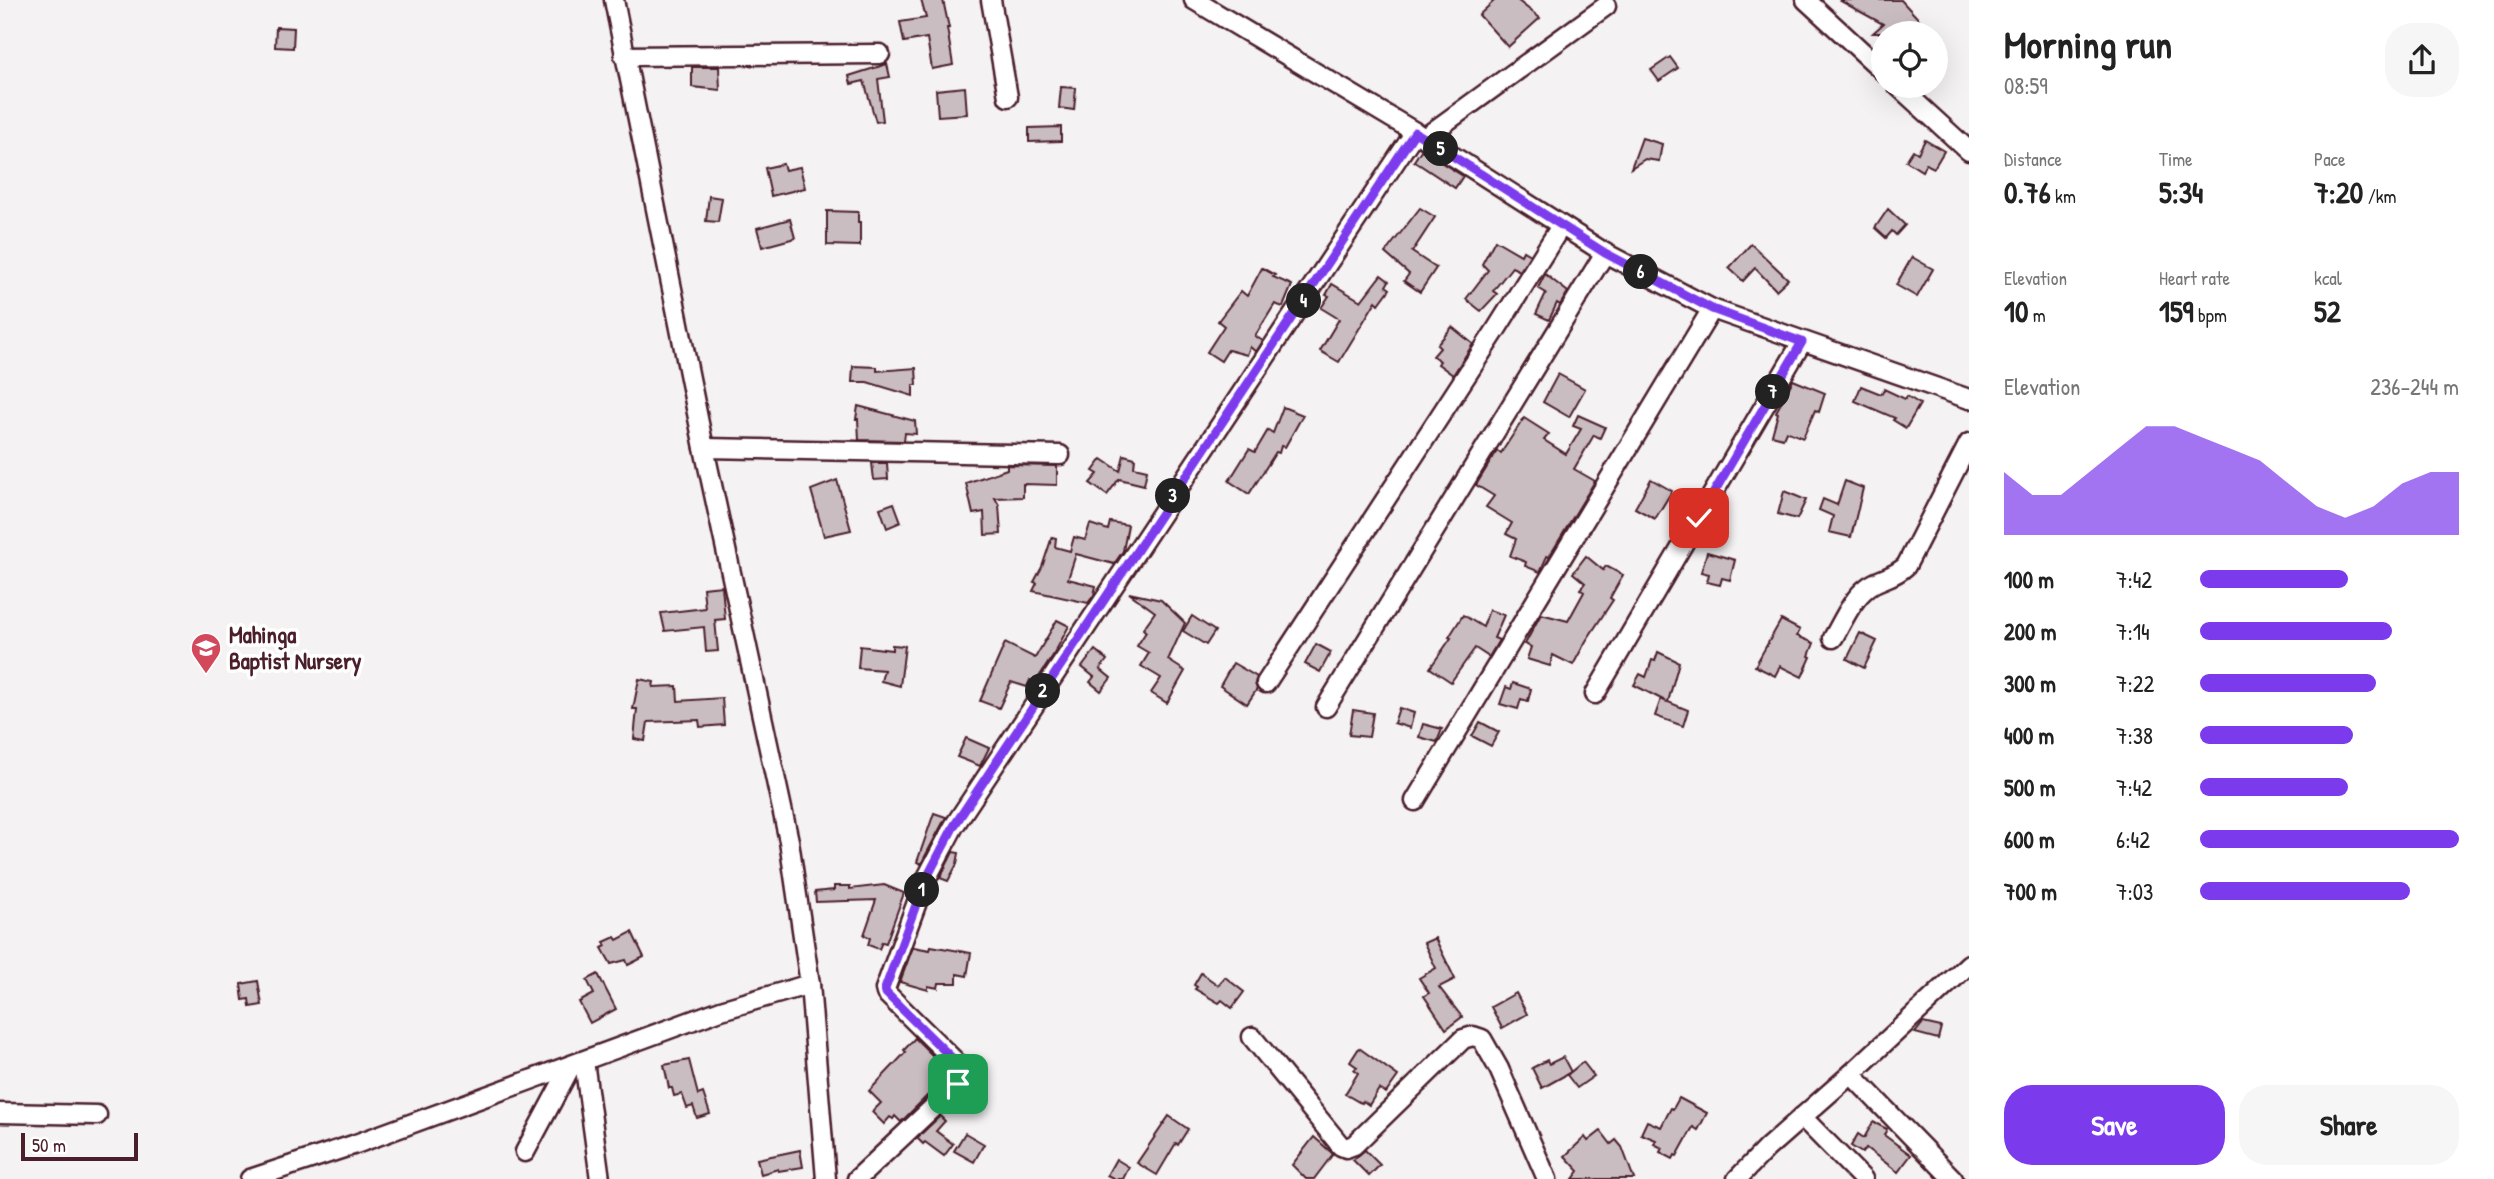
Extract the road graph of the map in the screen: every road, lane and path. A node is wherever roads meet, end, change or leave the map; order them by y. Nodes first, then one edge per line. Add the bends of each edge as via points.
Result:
1 (614, 0) edge
2 (991, 0) edge
3 (1194, 0) edge
4 (1806, 0) edge
5 (1606, 6) dead end
6 (880, 54) dead end
7 (624, 57) junction
8 (1871, 60) edge
9 (1008, 97) dead end
10 (1911, 98) edge
11 (1420, 135) junction
12 (1969, 151) edge
13 (1561, 226) junction
14 (1605, 253) junction
15 (1712, 309) junction
16 (1802, 342) junction
17 (1969, 399) edge
18 (1969, 443) edge
19 (704, 448) junction
20 (1060, 455) dead end
21 (1833, 638) dead end
22 (1266, 683) dead end
23 (1595, 694) dead end
24 (1326, 707) dead end
25 (1415, 801) dead end
26 (1969, 964) edge
27 (810, 984) junction
28 (1252, 1037) dead end
29 (577, 1063) junction
30 (1851, 1074) junction
31 (0, 1114) edge
32 (97, 1115) dead end
33 (1801, 1116) junction
34 (525, 1152) dead end
35 (250, 1179) edge
36 (600, 1179) edge
37 (826, 1179) edge
38 (858, 1179) edge
39 (1547, 1179) edge
40 (1737, 1179) edge
41 (1863, 1179) edge
42 (1953, 1179) edge

1 - 7 street
2 - 9 street
3 - 11 street
4 - 8 street
5 - 11 street
6 - 7 street
7 - 19 street
10 - 12 street
11 - 13 street
11 - 38 street via 954,826 924,883 885,989 963,1069 963,1076
13 - 14 street
13 - 22 street
14 - 15 street
14 - 24 street
15 - 16 street
15 - 25 street
16 - 17 street
16 - 23 street
18 - 21 street via 1906,566 1869,585
19 - 20 street
19 - 27 street via 789,841
26 - 30 street
27 - 29 street via 721,1010
27 - 37 street
28 - 39 street via 1346,1148 1463,1039 1482,1039
29 - 34 street
29 - 35 street
29 - 36 street
30 - 33 street
30 - 42 street
31 - 32 street
33 - 40 street
33 - 41 street

